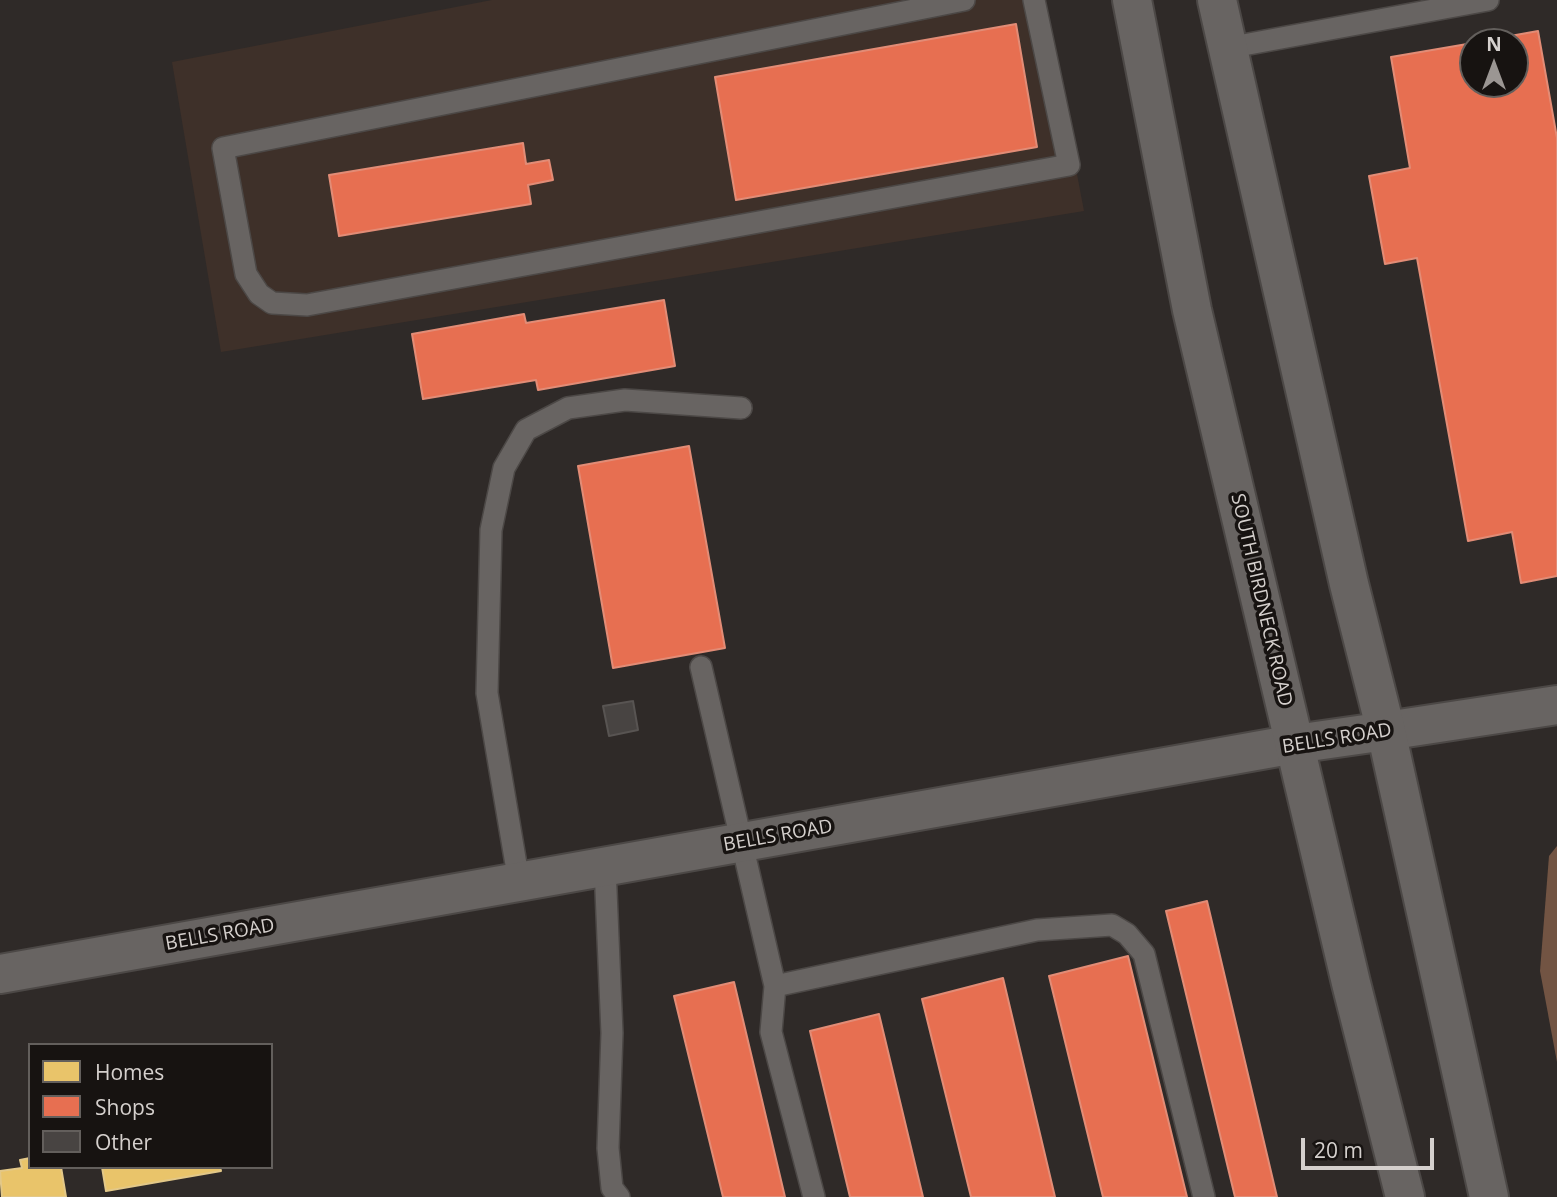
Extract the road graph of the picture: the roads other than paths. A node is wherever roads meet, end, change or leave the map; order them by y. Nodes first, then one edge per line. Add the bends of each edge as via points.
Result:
1 (964, 0) edge
2 (1034, 0) edge
3 (1132, 0) edge
4 (1217, 0) edge
5 (1488, 0) edge
6 (1227, 48) junction
7 (741, 408) dead end
8 (701, 667) dead end
9 (1557, 705) edge
10 (1386, 731) junction
11 (1295, 744) junction
12 (743, 842) junction
13 (605, 867) junction
14 (519, 882) junction
15 (0, 974) edge
16 (775, 986) junction
17 (619, 1197) edge
18 (814, 1197) edge
19 (1204, 1197) edge
20 (1405, 1197) edge
21 (1489, 1197) edge

1 - 2 lane via 222,148 246,274 259,294 272,303 307,305 1069,166
3 - 11 main road, SOUTH BIRDNECK ROAD via 1192,310
4 - 6 main road
5 - 6 lane
6 - 10 main road
7 - 14 lane via 625,400 568,408 526,430 504,468 491,530 487,692
8 - 12 lane
9 - 10 main road, BELLS ROAD
10 - 11 main road, BELLS ROAD
10 - 21 main road
11 - 12 main road, BELLS ROAD
11 - 20 main road, SOUTH BIRDNECK ROAD
12 - 13 main road, BELLS ROAD
12 - 16 lane
13 - 14 main road, BELLS ROAD
13 - 17 lane via 612,1033 608,1149 612,1188
14 - 15 main road, BELLS ROAD
16 - 18 lane via 771,1032
16 - 19 lane via 1037,930 1112,925 1144,954

